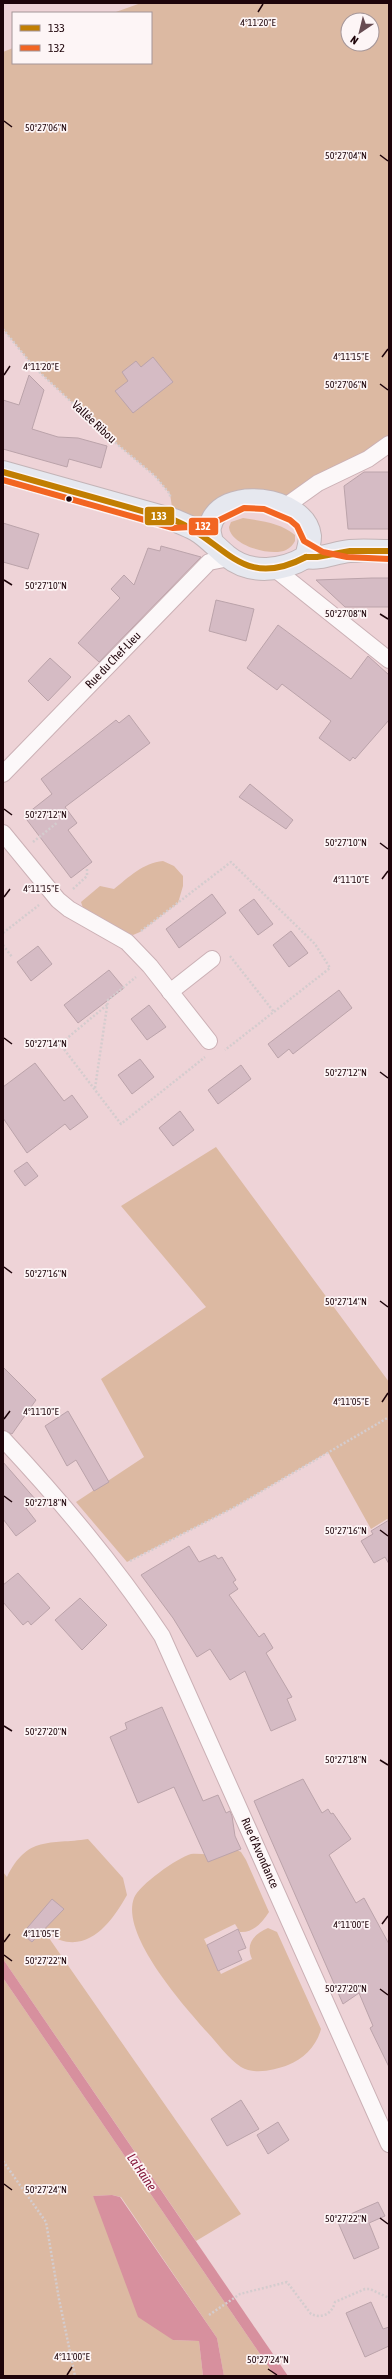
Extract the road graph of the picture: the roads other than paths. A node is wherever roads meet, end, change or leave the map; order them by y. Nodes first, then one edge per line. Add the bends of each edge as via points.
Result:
1 (389, 444) edge
2 (3, 472) edge
3 (283, 508) junction
4 (215, 514) junction
5 (174, 520) junction
6 (310, 535) junction
7 (212, 542) junction
8 (352, 551) junction
9 (389, 551) edge
10 (306, 557) junction
11 (229, 558) junction
12 (275, 569) junction
13 (389, 660) edge
14 (3, 774) edge
15 (3, 833) edge
16 (212, 959) road end
17 (170, 992) junction
18 (209, 1041) road end
19 (3, 1439) edge
20 (389, 2144) edge

1 - 3 street via 368,459 318,484
2 - 5 main road
3 - 4 main road via 260,500 248,499 226,506
3 - 6 main road via 304,522
4 - 5 main road via 198,520
4 - 7 main road via 209,528
5 - 7 main road
6 - 8 main road
6 - 10 main road
7 - 11 main road
8 - 9 main road
8 - 10 main road via 317,559
10 - 12 main road via 294,564
11 - 12 main road via 254,567
11 - 14 street, Rue du Chef-Lieu via 209,562
12 - 13 street
15 - 17 street via 55,897 69,909 128,942
16 - 17 street
17 - 18 street
19 - 20 street, Rue d'Avondance via 46,1485 116,1571 162,1636

